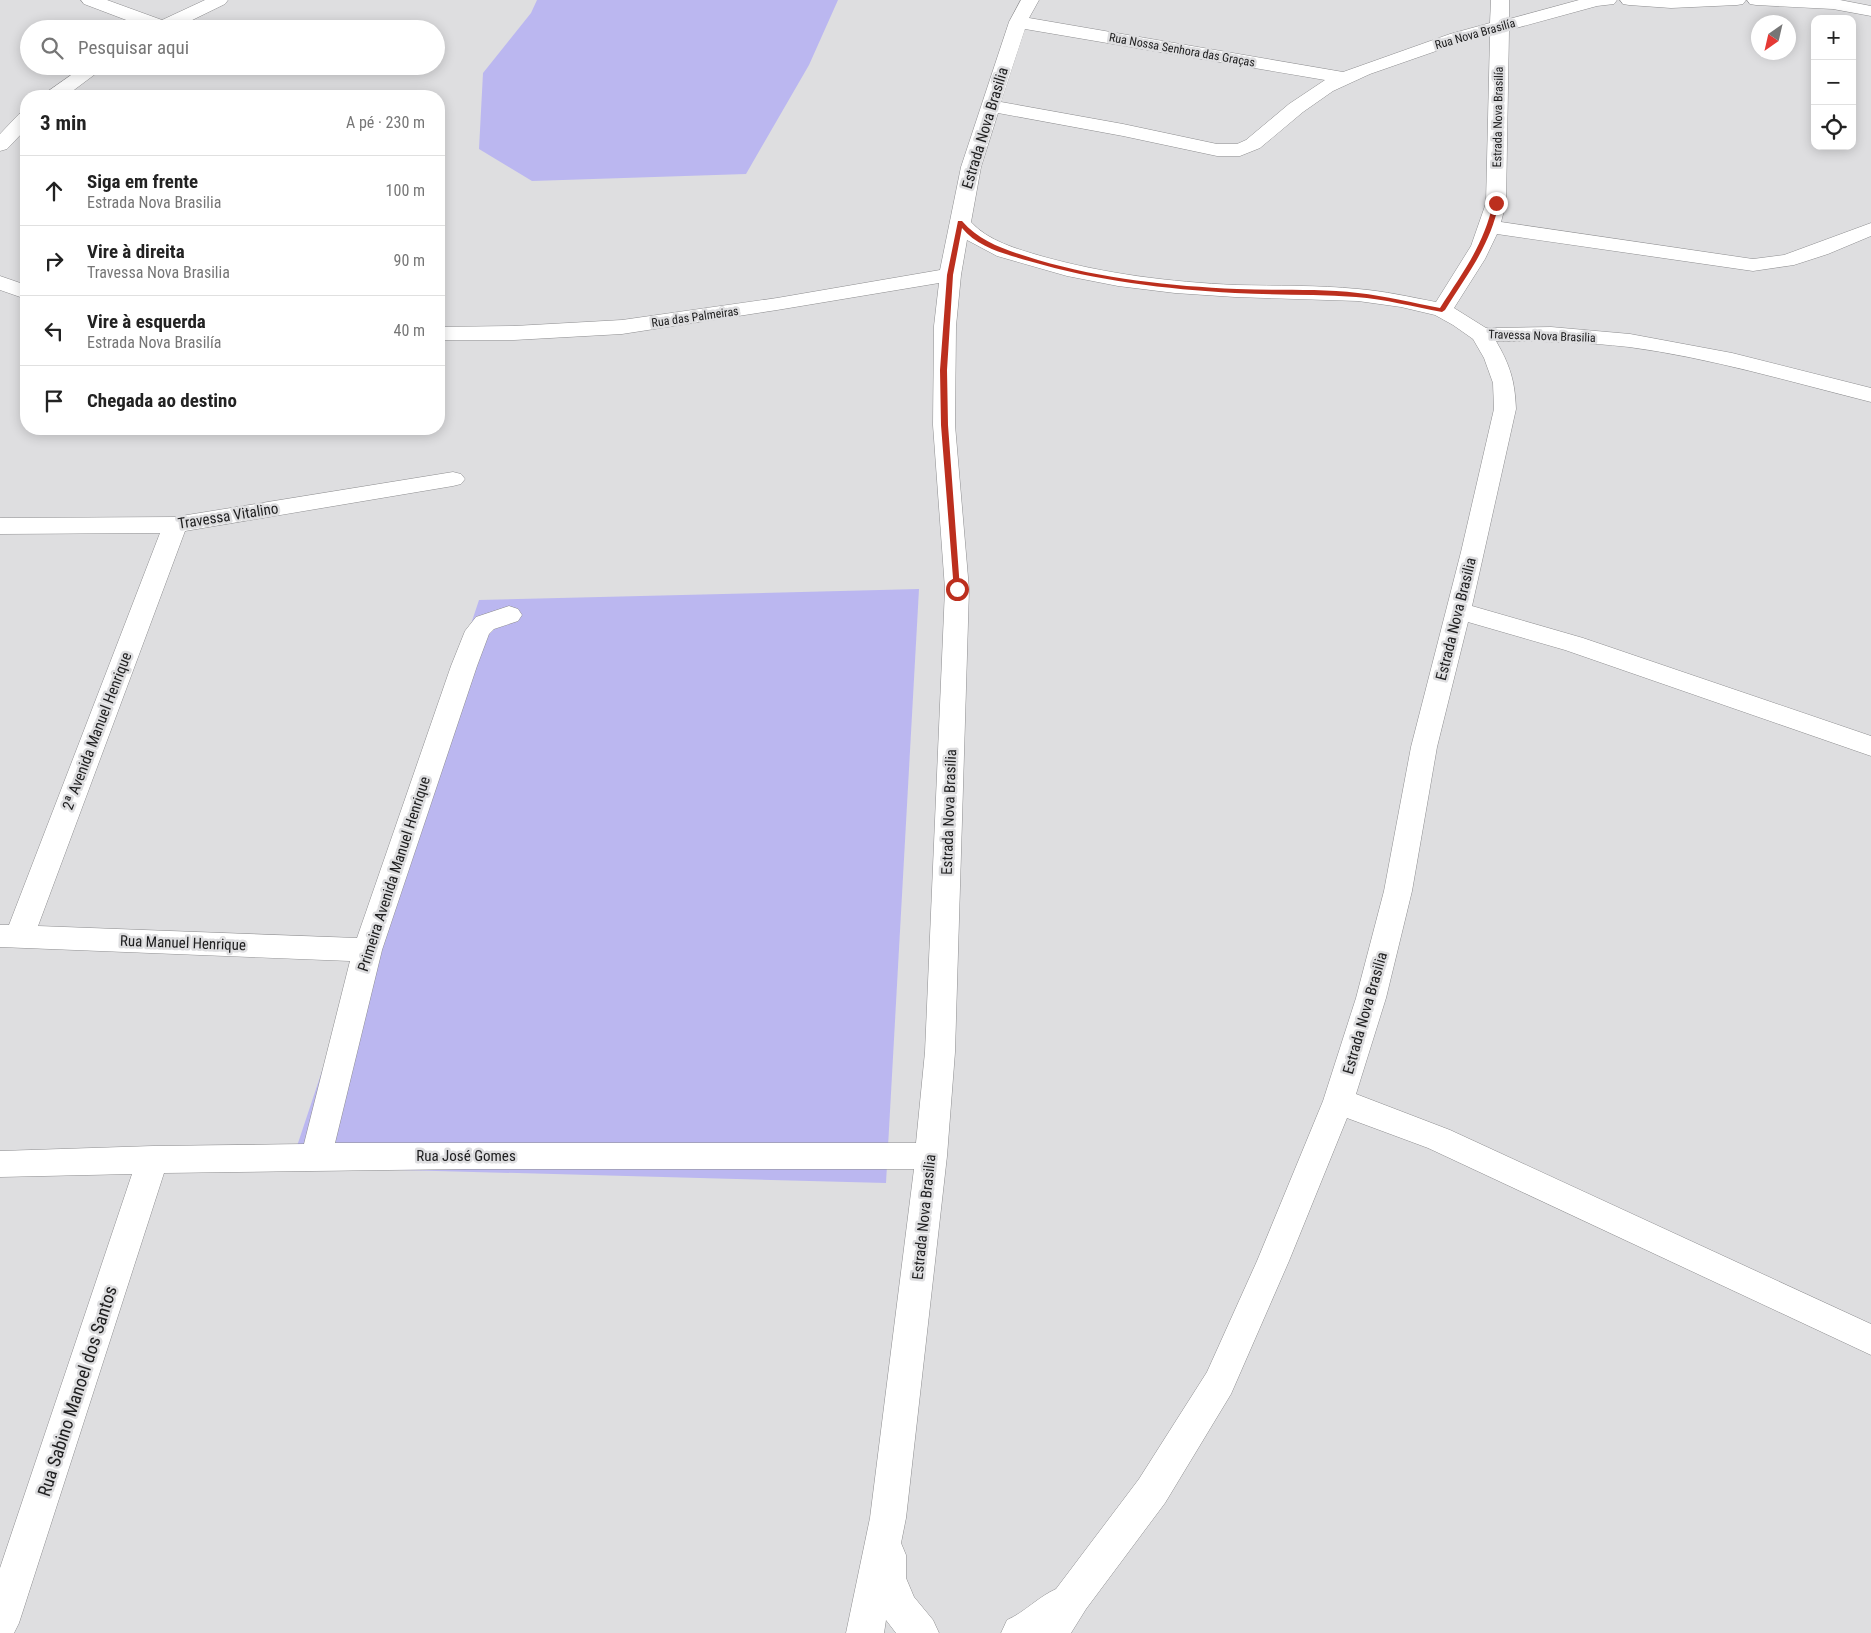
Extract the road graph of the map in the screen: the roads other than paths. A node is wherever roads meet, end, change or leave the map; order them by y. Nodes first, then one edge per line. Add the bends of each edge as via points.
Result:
1 (90, 0) edge
2 (219, 0) edge
3 (1500, 0) edge
4 (1608, 0) edge
5 (1629, 0) edge
6 (1737, 0) edge
7 (1756, 0) edge
8 (1024, 11) edge
9 (1871, 11) edge
10 (141, 20) edge
11 (178, 20) edge
12 (1499, 26) junction
13 (84, 75) edge
14 (1345, 78) junction
15 (63, 90) edge
16 (990, 106) junction
17 (20, 124) edge
18 (0, 145) edge
19 (960, 222) junction
20 (1491, 227) junction
21 (1871, 229) edge
22 (950, 275) junction
23 (0, 282) edge
24 (20, 290) edge
25 (1442, 310) junction
26 (445, 333) edge
27 (1482, 334) junction
28 (1871, 394) edge
29 (453, 479) dead end
30 (176, 525) junction
31 (0, 526) edge
32 (1458, 610) junction
33 (509, 615) dead end
34 (1871, 746) edge
35 (10, 936) edge
36 (367, 950) junction
37 (1338, 1100) junction
38 (931, 1156) junction
39 (316, 1157) junction
40 (153, 1159) junction
41 (0, 1164) edge
42 (1871, 1340) edge
43 (888, 1518) junction
44 (1073, 1596) junction
45 (0, 1623) edge
46 (865, 1633) edge
47 (920, 1633) edge
48 (1020, 1633) edge
49 (1049, 1633) edge

1 - 10 street
2 - 11 street
3 - 12 street, Estrada Nova Brasilía
4 - 12 street, Rua Nova Brasilía
5 - 6 street via 1671,3
7 - 9 street via 1833,4
8 - 14 street, Rua Nossa Senhora das Graças
8 - 16 street, Estrada Nova Brasilia
12 - 14 street, Rua Nova Brasilía
12 - 20 street, Estrada Nova Brasilía via 1497,187
13 - 15 street
14 - 16 street, Rua Nova Brasilía via 1309,98 1253,144 1232,151
16 - 19 street, Estrada Nova Brasilia via 971,167
17 - 18 street
19 - 22 street, Estrada Nova Brasilia
19 - 25 street, Travessa Nova Brasilia via 969,233 1004,252 1118,280 1226,290 1358,295
20 - 21 street via 1753,265 1787,261
20 - 25 street, Estrada Nova Brasilía
22 - 26 street, Rua das Palmeiras via 622,327
22 - 38 street, Estrada Nova Brasilia via 945,335 944,425 957,589 940,1052
23 - 24 street
25 - 27 street, Travessa Nova Brasilia
27 - 28 street, Travessa Nova Brasilia via 1551,334 1630,341 1732,360
27 - 32 street, Estrada Nova Brasilia via 1504,383 1505,409
29 - 30 street, Travessa Vitalino
30 - 31 street, Travessa Vitalino
30 - 35 street, 2ª Avenida Manuel Henrique
32 - 34 street via 1574,644
32 - 37 street, Estrada Nova Brasilia via 1424,747 1398,891 1371,998
33 - 36 street, Primeira Avenida Manuel Henrique via 485,623 478,630
35 - 36 street, Rua Manuel Henrique
36 - 39 street, Primeira Avenida Manuel Henrique
37 - 42 street via 1440,1139
37 - 44 street, Estrada Nova Brasilia via 1219,1383 1152,1491
38 - 39 street, Rua José Gomes
38 - 43 street, Estrada Nova Brasilia
39 - 40 street, Rua José Gomes
40 - 41 street, Rua José Gomes
40 - 45 street, Rua Sabino Manoel dos Santos
43 - 46 street, Estrada Nova Brasilia
43 - 47 street via 888,1578 900,1609
44 - 48 street
44 - 49 street, Estrada Nova Brasilia

